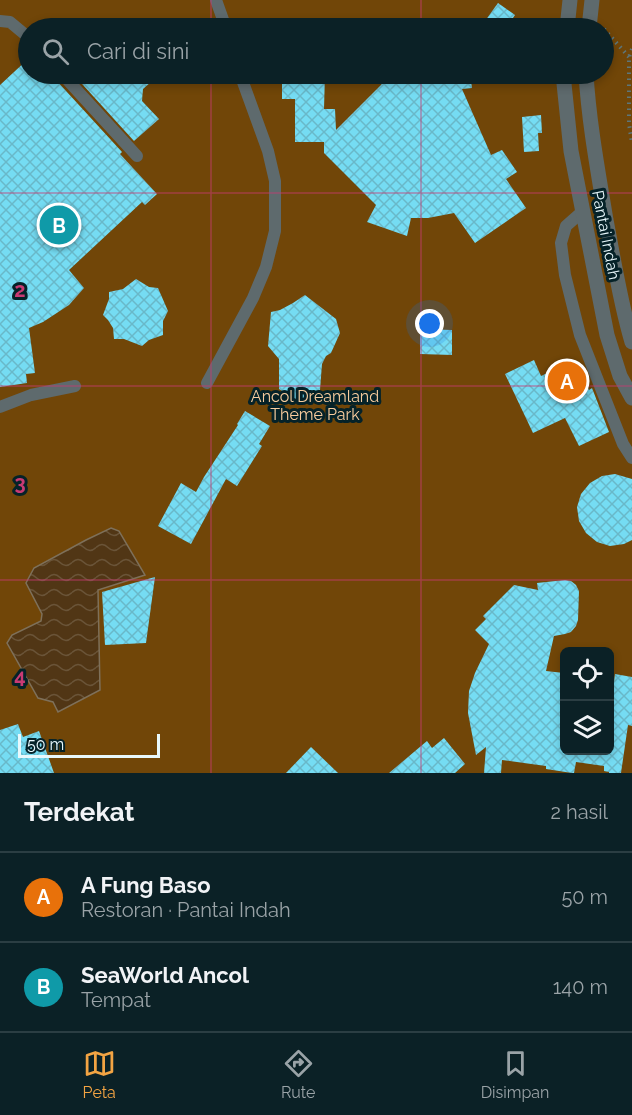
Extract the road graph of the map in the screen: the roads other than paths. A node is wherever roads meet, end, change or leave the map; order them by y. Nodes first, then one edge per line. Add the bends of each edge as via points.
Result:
1 (216, 0) edge
2 (570, 0) edge
3 (592, 0) edge
4 (222, 18) edge
5 (568, 18) edge
6 (590, 18) edge
7 (0, 21) edge
8 (18, 29) edge
9 (71, 84) edge
10 (244, 84) edge
11 (563, 84) edge
12 (587, 84) edge
13 (137, 156) dead end
14 (583, 211) junction
15 (632, 342) edge
16 (207, 383) dead end
17 (75, 386) dead end
18 (632, 398) edge
19 (0, 407) edge
20 (632, 458) edge

1 - 4 lane
2 - 5 street
3 - 6 street
7 - 8 lane
9 - 13 lane
10 - 16 lane via 271,161 275,231 253,298
11 - 14 street, Pantai Indah via 570,152
12 - 15 street, Pantai Indah via 603,201
14 - 18 street, Pantai Indah via 607,336
14 - 20 lane via 563,234 565,274 580,335
17 - 19 lane via 31,395

